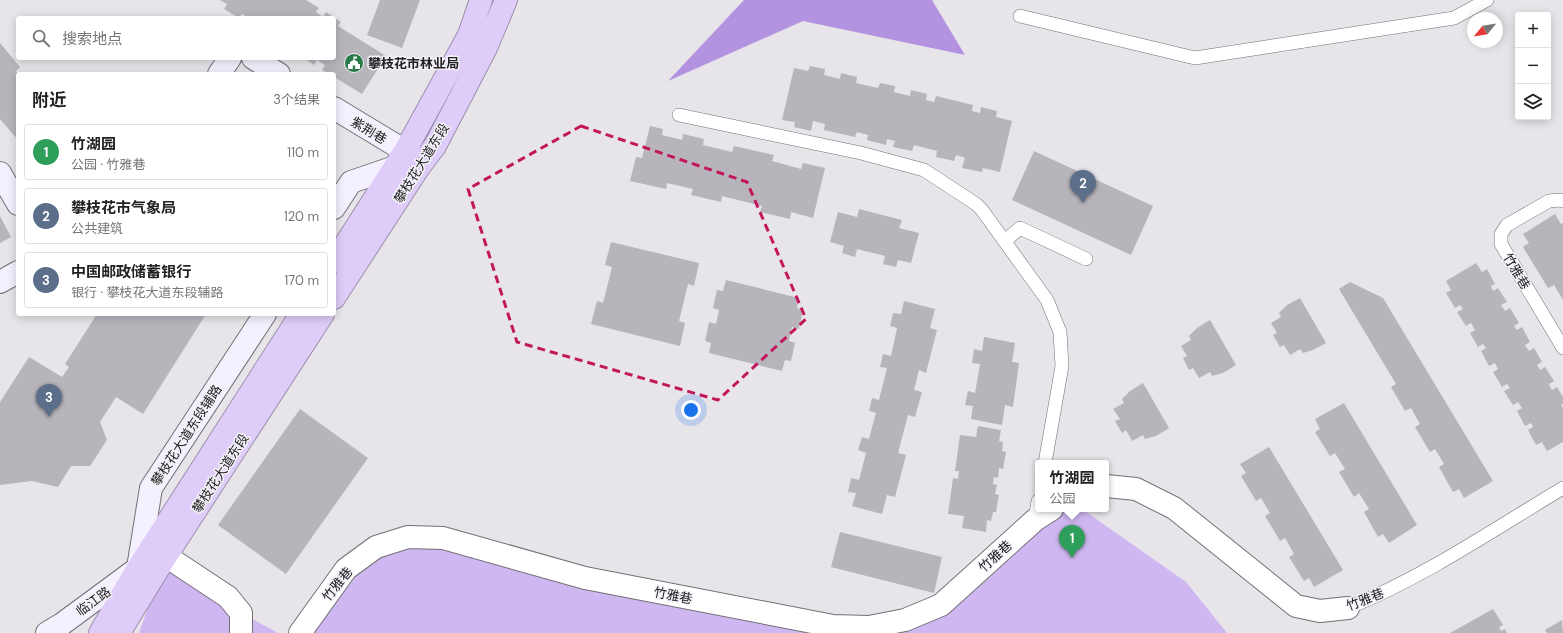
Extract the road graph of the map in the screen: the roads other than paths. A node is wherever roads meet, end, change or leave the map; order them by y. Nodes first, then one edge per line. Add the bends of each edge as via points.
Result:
1 (481, 0) edge
2 (506, 0) edge
3 (1488, 0) edge
4 (1020, 16) dead end
5 (228, 60) edge
6 (256, 60) edge
7 (220, 72) edge
8 (276, 72) edge
9 (336, 110) edge
10 (679, 115) dead end
11 (400, 159) junction
12 (0, 173) edge
13 (16, 201) edge
14 (1563, 201) edge
15 (336, 205) edge
16 (1005, 241) junction
17 (336, 259) edge
18 (1086, 259) dead end
19 (16, 273) edge
20 (0, 282) edge
21 (336, 295) edge
22 (264, 316) edge
23 (300, 316) edge
24 (322, 316) edge
25 (1563, 348) edge
26 (1046, 460) edge
27 (1109, 486) edge
28 (1563, 488) edge
29 (1039, 512) edge
30 (158, 553) junction
31 (138, 568) junction
32 (1348, 608) joint
33 (47, 633) edge
34 (100, 633) edge
35 (119, 633) edge
36 (241, 633) edge
37 (300, 633) edge

1 - 11 highway, 攀枝花大道东段 via 469,34
2 - 21 highway, 攀枝花大道东段 via 486,48 435,146
3 - 4 lane via 1454,18 1195,58
5 - 7 street
6 - 8 street
9 - 11 street, 紫荆巷
10 - 16 lane via 861,153 924,170 976,204
11 - 15 street via 351,182
11 - 17 highway, 攀枝花大道东段
12 - 13 street
14 - 25 lane, 竹雅巷 via 1549,201 1507,226 1501,234 1501,244
16 - 18 lane via 1020,228
16 - 26 lane via 1046,300 1060,332 1062,366
19 - 20 street
22 - 31 street, 攀枝花大道东段辅路 via 151,488
23 - 30 highway, 攀枝花大道东段
24 - 30 highway, 攀枝花大道东段
27 - 32 street, 竹雅巷 via 1136,490 1174,508 1296,606 1320,610
28 - 32 lane, 竹雅巷 via 1420,574
29 - 37 street, 竹雅巷 via 941,605 905,620 869,626 833,626 592,580 443,538 408,537 376,547 346,569
30 - 31 highway, 攀枝花大道东段
30 - 35 highway, 攀枝花大道东段
30 - 36 street via 228,597 241,613
31 - 33 street, 临江路
31 - 34 highway, 攀枝花大道东段

